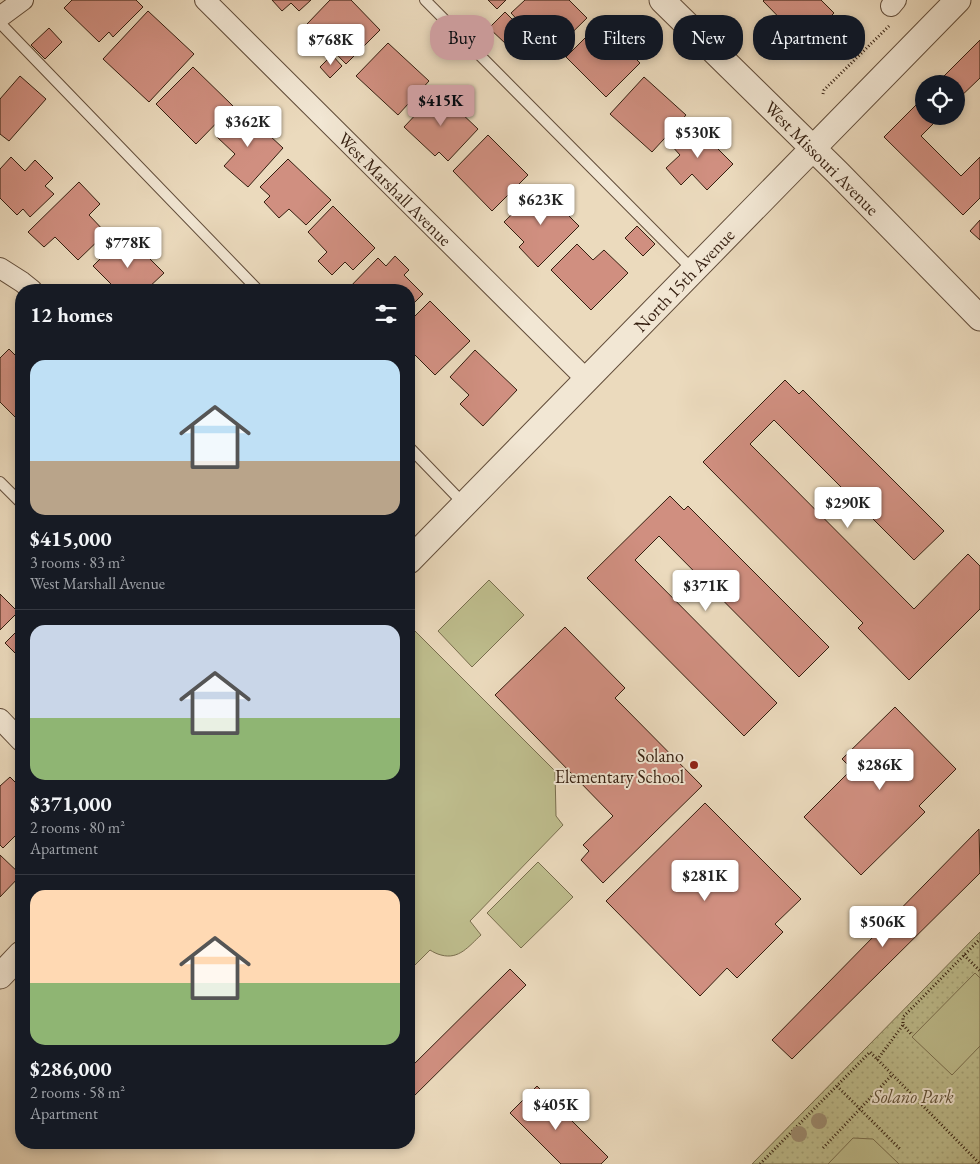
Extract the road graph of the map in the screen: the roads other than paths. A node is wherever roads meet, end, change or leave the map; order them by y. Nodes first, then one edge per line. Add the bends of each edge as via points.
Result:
1 (23, 0) edge
2 (205, 0) edge
3 (425, 0) edge
4 (662, 0) edge
5 (958, 0) edge
6 (0, 17) edge
7 (0, 23) edge
8 (813, 149) junction
9 (0, 268) edge
10 (693, 270) junction
11 (24, 284) edge
12 (252, 284) edge
13 (980, 318) edge
14 (586, 379) junction
15 (415, 453) edge
16 (0, 482) edge
17 (15, 497) edge
18 (464, 504) junction
19 (415, 555) edge
20 (0, 719) edge
21 (15, 735) edge
22 (15, 960) edge
23 (0, 976) edge

1 - 6 street
2 - 14 street, West Marshall Avenue
3 - 10 lane
4 - 8 street, West Missouri Avenue
5 - 8 street, North 15th Avenue
7 - 12 lane
8 - 10 street, North 15th Avenue
8 - 13 street, West Missouri Avenue
9 - 11 street
10 - 14 street, North 15th Avenue
14 - 18 street, North 15th Avenue
15 - 18 lane
16 - 17 lane
18 - 19 street, North 15th Avenue
20 - 21 street
22 - 23 street

